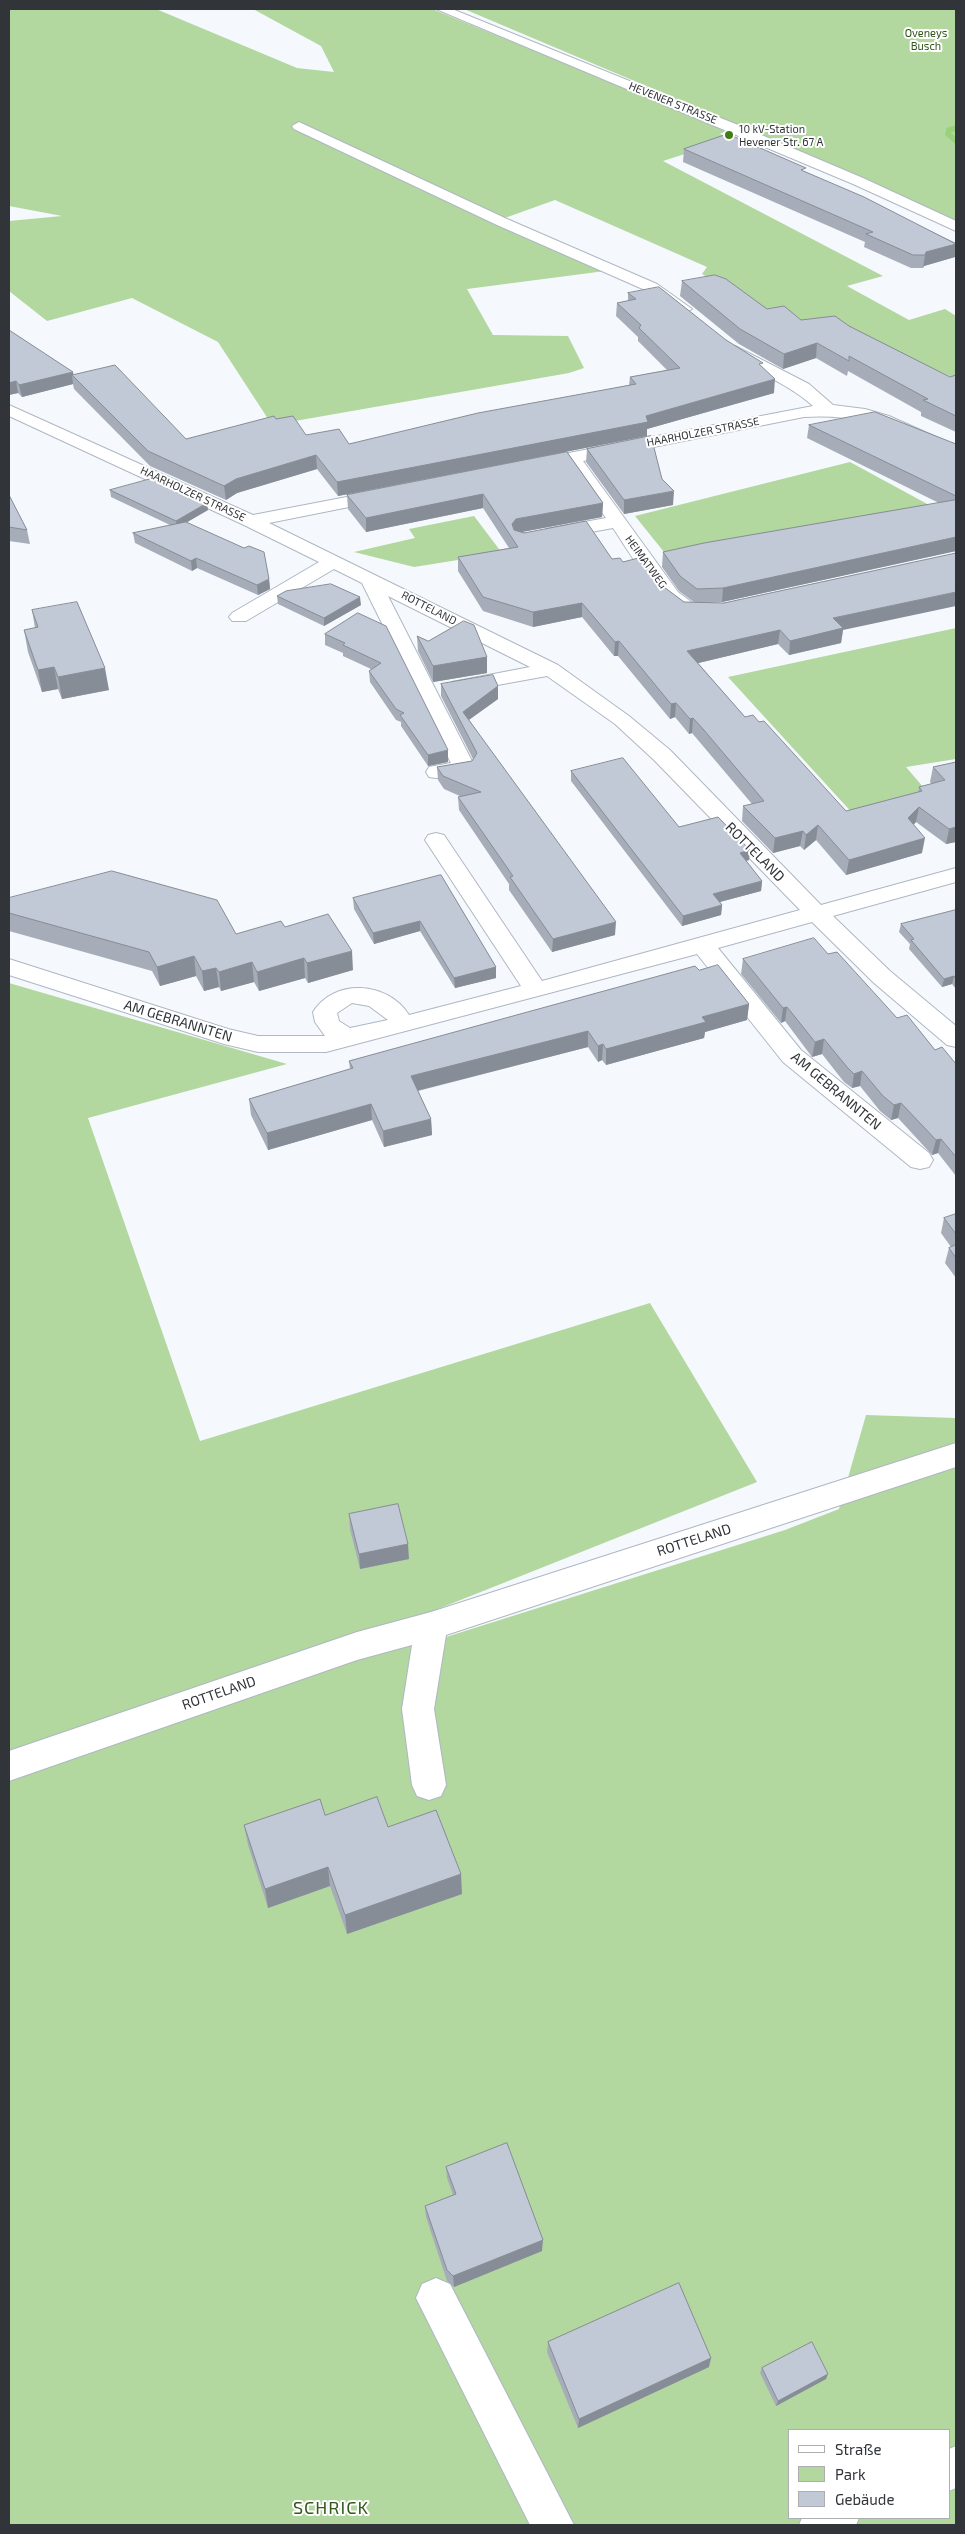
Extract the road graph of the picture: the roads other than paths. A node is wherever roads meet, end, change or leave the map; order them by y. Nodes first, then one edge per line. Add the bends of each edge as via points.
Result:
1 (442, 9) edge
2 (299, 126) dead end
3 (956, 227) edge
4 (697, 320) edge
5 (725, 343) edge
6 (9, 410) edge
7 (828, 410) junction
8 (956, 453) edge
9 (572, 457) junction
10 (513, 469) edge
11 (397, 492) edge
12 (251, 521) junction
13 (618, 522) junction
14 (532, 537) edge
15 (334, 561) junction
16 (369, 578) junction
17 (714, 610) edge
18 (239, 617) dead end
19 (551, 669) junction
20 (432, 690) dead end
21 (436, 772) edge
22 (436, 840) dead end
23 (956, 875) edge
24 (816, 913) junction
25 (702, 944) junction
26 (9, 967) edge
27 (536, 990) junction
28 (403, 1024) junction
29 (351, 1038) junction
30 (956, 1039) edge
31 (920, 1160) dead end
32 (956, 1455) edge
33 (431, 1626) junction
34 (9, 1766) edge
35 (429, 1785) dead end
36 (436, 2298) dead end
37 (835, 2519) edge
38 (553, 2525) edge
39 (820, 2525) edge

1 - 3 street, HEVENER STRASSE via 760,139
2 - 4 street via 502,222 651,287
5 - 7 street via 759,367 803,388
6 - 12 street, HAARHOLZER STRASSE
7 - 8 street, HAARHOLZER STRASSE via 879,417
7 - 9 street, HAARHOLZER STRASSE
9 - 10 street, HAARHOLZER STRASSE
9 - 13 street, HEIMATWEG
11 - 12 street, HAARHOLZER STRASSE
12 - 15 street, ROTTELAND
13 - 14 street
13 - 17 street, HEIMATWEG via 671,596 690,611
15 - 16 street, ROTTELAND
15 - 18 street
16 - 19 street, ROTTELAND
16 - 21 street via 464,767
19 - 20 street
19 - 24 street, ROTTELAND via 622,720 662,754
22 - 27 street
23 - 24 street, AM GEBRANNTEN
24 - 25 street, AM GEBRANNTEN
24 - 30 street, ROTTELAND via 882,977
25 - 27 street, AM GEBRANNTEN
25 - 31 street, AM GEBRANNTEN via 792,1056
26 - 29 street, AM GEBRANNTEN via 258,1044 326,1044
27 - 28 street, AM GEBRANNTEN
28 - 29 street, AM GEBRANNTEN
28 - 29 street via 397,1013 372,998 344,996 325,1012 325,1021 332,1030
32 - 33 street, ROTTELAND
33 - 34 street, ROTTELAND via 358,1646
33 - 35 street via 418,1709
36 - 38 street
37 - 39 street

